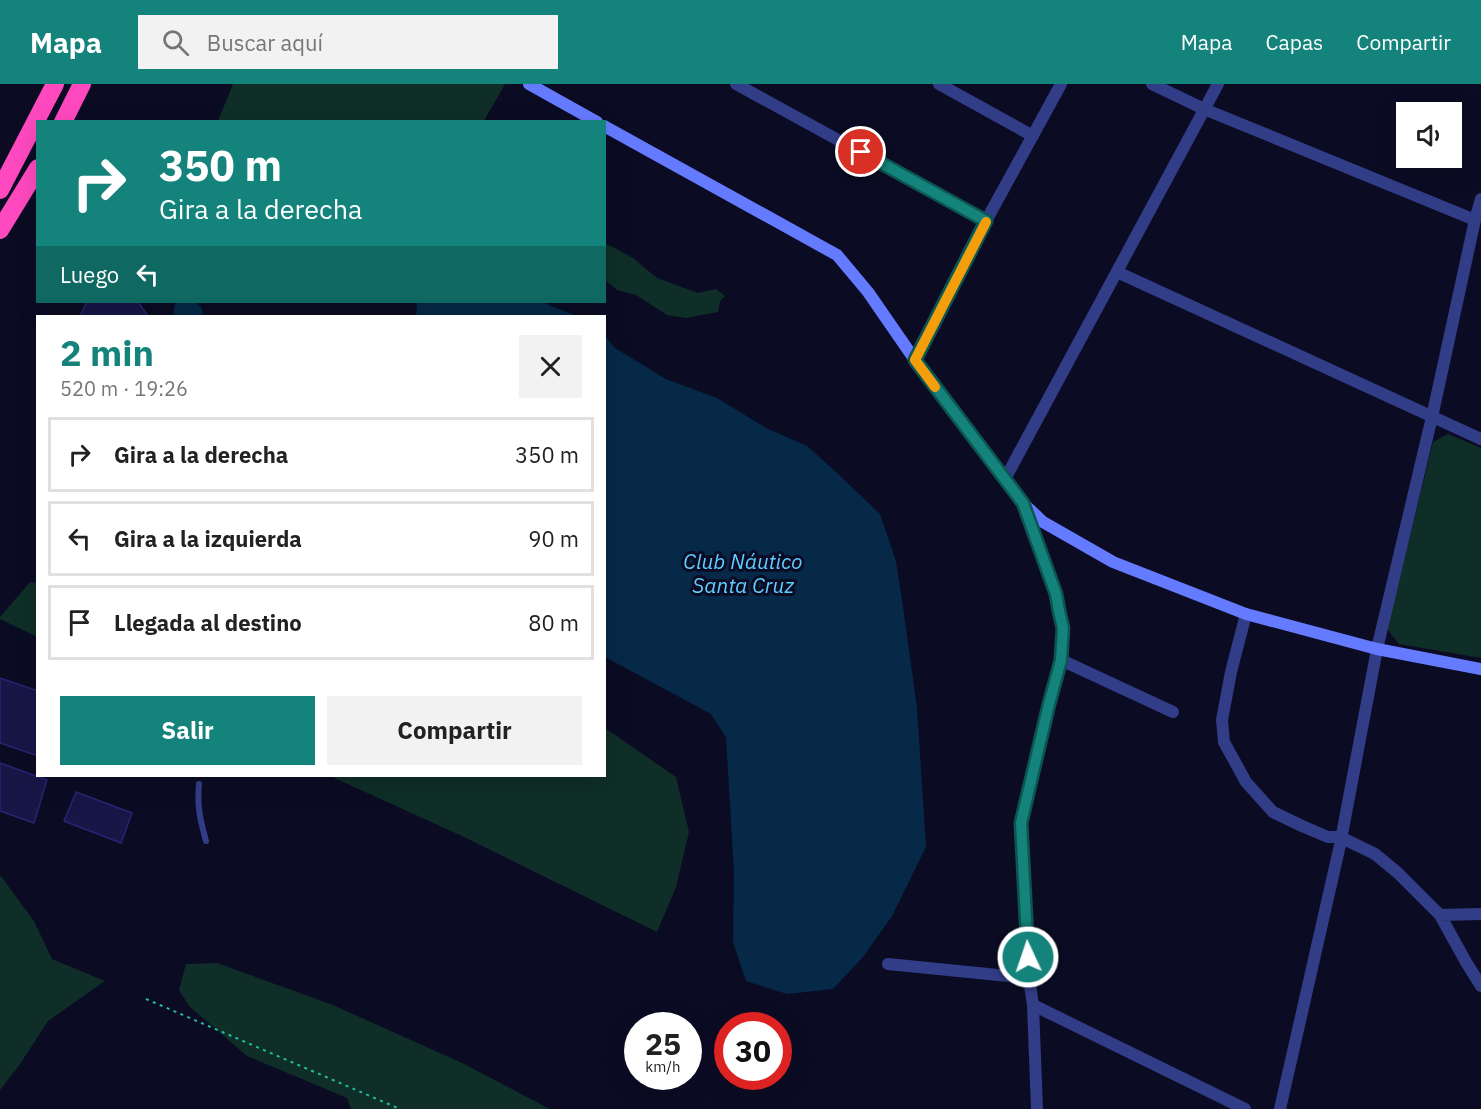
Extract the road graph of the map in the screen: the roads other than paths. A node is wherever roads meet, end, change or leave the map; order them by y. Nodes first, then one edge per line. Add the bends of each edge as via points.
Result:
1 (55, 84) edge
2 (82, 84) edge
3 (529, 84) edge
4 (736, 84) edge
5 (939, 84) edge
6 (1061, 84) edge
7 (1152, 84) edge
8 (1218, 84) edge
9 (1204, 109) junction
10 (36, 120) edge
11 (64, 120) edge
12 (593, 120) edge
13 (36, 121) edge
14 (606, 127) edge
15 (1033, 136) junction
16 (36, 171) edge
17 (0, 190) edge
18 (1481, 199) edge
19 (1475, 220) junction
20 (986, 221) junction
21 (0, 230) edge
22 (1117, 272) junction
23 (915, 360) junction
24 (1432, 417) junction
25 (1481, 439) edge
26 (1005, 479) junction
27 (1023, 503) junction
28 (1246, 614) junction
29 (1377, 649) junction
30 (1061, 660) junction
31 (1481, 669) edge
32 (1173, 712) dead end
33 (199, 784) dead end
34 (1340, 837) junction
35 (206, 841) dead end
36 (1481, 914) edge
37 (1440, 915) junction
38 (888, 964) dead end
39 (1029, 978) junction
40 (1481, 986) edge
41 (1033, 1005) junction
42 (1037, 1109) edge
43 (1245, 1109) edge
44 (1280, 1109) edge

1 - 10 highway
2 - 11 highway
3 - 12 street
4 - 20 street
5 - 15 street
6 - 15 street
7 - 9 street
8 - 9 street
9 - 19 street
9 - 22 street
13 - 17 highway
14 - 23 street via 837,255
15 - 20 street
16 - 21 highway
18 - 19 street
19 - 24 street
20 - 23 street
22 - 24 street
22 - 26 street
23 - 26 street
24 - 25 street
24 - 29 street
26 - 27 street
27 - 28 street via 1043,522 1113,562
27 - 30 street via 1056,594 1063,628
28 - 29 street
28 - 34 street via 1222,720 1224,742 1246,782 1273,812 1328,837
29 - 31 street
29 - 34 street
30 - 32 street
30 - 39 street via 1021,823
33 - 35 lane via 198,809
34 - 37 street via 1375,854
34 - 44 street
36 - 37 street
37 - 40 street
38 - 39 street
39 - 41 street
41 - 42 street
41 - 43 street

